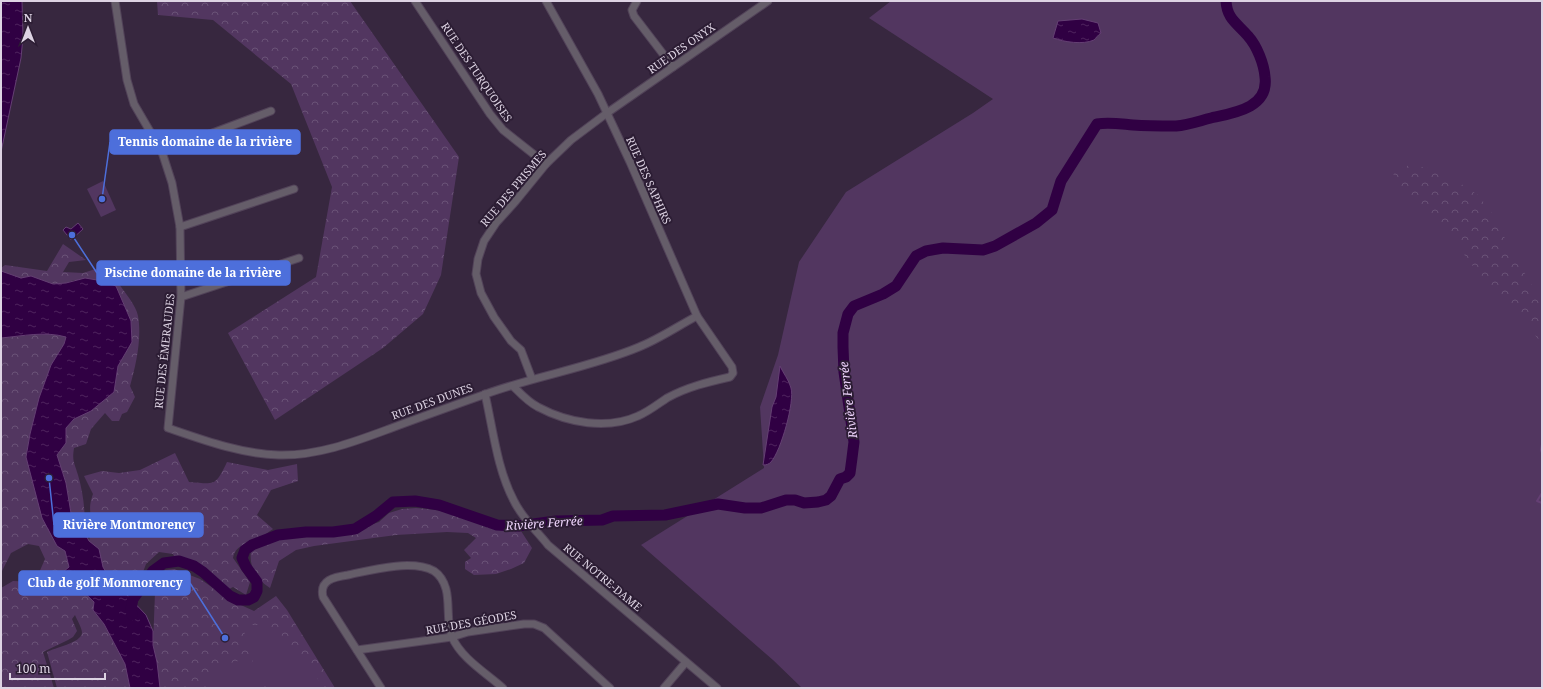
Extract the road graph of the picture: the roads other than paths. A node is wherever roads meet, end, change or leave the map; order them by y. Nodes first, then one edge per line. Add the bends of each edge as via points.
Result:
1 (115, 1) edge
2 (415, 1) edge
3 (546, 1) edge
4 (637, 1) edge
5 (768, 1) edge
6 (673, 67) junction
7 (271, 111) dead end
8 (607, 113) junction
9 (162, 152) junction
10 (546, 164) junction
11 (294, 189) dead end
12 (180, 227) junction
13 (299, 258) dead end
14 (182, 297) junction
15 (698, 316) junction
16 (532, 379) junction
17 (513, 386) junction
18 (485, 394) junction
19 (168, 428) joint
20 (452, 637) junction
21 (357, 650) junction
22 (686, 662) junction
23 (381, 688) edge
24 (503, 688) edge
25 (610, 688) edge
26 (664, 688) edge
27 (717, 688) edge

1 - 9 street, RUE DES ÉMERAUDES via 127,80 134,104
2 - 10 street, RUE DES TURQUOISES via 490,114 503,130
3 - 8 street, RUE DES SAPHIRS
4 - 6 street via 632,10 634,16
5 - 6 street, RUE DES ONYX
6 - 8 street, RUE DES ONYX
7 - 9 street
8 - 10 street, RUE DES PRISMES via 571,140
8 - 15 street, RUE DES SAPHIRS
9 - 12 street, RUE DES ÉMERAUDES via 172,183
10 - 16 street, RUE DES PRISMES via 484,241 476,274 481,293 494,317 511,341 521,350
11 - 12 street
12 - 14 street, RUE DES ÉMERAUDES
13 - 14 street
14 - 19 street, RUE DES ÉMERAUDES
15 - 16 street, RUE DES DUNES via 640,347
15 - 17 street, RUE DES SAPHIRS via 732,367 733,373 730,377 691,387 639,416 615,423 586,423 559,417 526,400
16 - 17 street, RUE DES DUNES
17 - 18 street, RUE DES DUNES
18 - 19 street, RUE DES DUNES via 356,441 300,454 255,453
18 - 22 street, RUE NOTRE-DAME via 503,475 514,502 525,517 548,545
20 - 21 street, RUE DES GÉODES
20 - 21 street via 446,589 442,579 435,572 412,566 382,568 328,580 322,591 323,597
20 - 24 street via 467,657
20 - 25 street, RUE DES GÉODES via 468,632 534,624 544,628
21 - 23 street
22 - 26 street
22 - 27 street, RUE NOTRE-DAME

